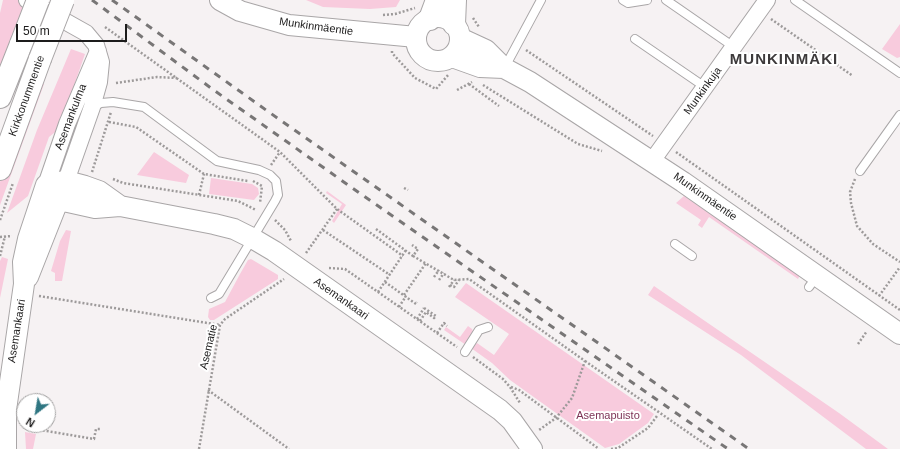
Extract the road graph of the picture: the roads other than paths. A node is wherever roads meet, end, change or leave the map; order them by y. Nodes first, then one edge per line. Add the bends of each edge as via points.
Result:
1 (27, 0) edge
2 (38, 0) edge
3 (63, 0) edge
4 (220, 0) edge
5 (541, 0) edge
6 (624, 0) edge
7 (647, 0) edge
8 (666, 0) edge
9 (795, 0) edge
10 (763, 5) edge
11 (434, 9) edge
12 (460, 18) edge
13 (416, 37) junction
14 (635, 39) dead end
15 (734, 46) junction
16 (98, 51) junction
17 (453, 65) junction
18 (504, 68) junction
19 (900, 73) edge
20 (705, 87) junction
21 (0, 97) edge
22 (92, 107) junction
23 (900, 115) edge
24 (652, 161) junction
25 (0, 169) edge
26 (860, 171) road end
27 (56, 183) junction
28 (58, 200) junction
29 (120, 206) junction
30 (252, 238) junction
31 (675, 244) dead end
32 (692, 256) dead end
33 (30, 290) junction
34 (211, 298) dead end
35 (488, 327) dead end
36 (900, 334) edge
37 (465, 352) road end
38 (3, 410) edge
39 (535, 440) edge
40 (6, 449) edge

1 - 16 street, Asemankulma via 86,33
2 - 21 main road, bridge
3 - 25 main road, Kirkkonummentie, bridge
4 - 13 street, Munkinmäentie via 240,11 289,25
5 - 18 lane
6 - 7 lane via 628,3
8 - 15 lane
9 - 19 lane
10 - 15 street, Munkinkuja
11 - 12 street, Munkinmäentie via 443,18
11 - 13 street
12 - 17 street via 459,48
12 - 18 street, Munkinmäentie
13 - 17 street via 418,48 424,57
14 - 20 lane
15 - 20 street, Munkinkuja
16 - 22 street, Asemankulma via 101,68
16 - 27 street, Asemankulma via 67,124
17 - 18 street, Munkinmäentie
18 - 24 street, Munkinmäentie
20 - 24 street, Munkinkuja
22 - 27 street, Asemankulma
22 - 30 lane via 113,102 144,107 217,161 251,167 270,175 276,181 278,195
23 - 26 lane
24 - 36 street, Munkinmäentie via 813,282
27 - 28 street, Asemankaari
27 - 29 street, Asemankaari via 99,191
27 - 33 street, Asemankaari via 28,239 23,262
28 - 29 street, Asemankaari via 94,208
28 - 33 street, Asemankaari via 34,266
29 - 30 street, Asemankaari via 214,224 234,229
30 - 34 lane via 219,294
30 - 39 street, Asemankaari via 500,410
31 - 32 lane
33 - 38 street, Asemankaari
35 - 37 lane via 479,330
38 - 40 street, Asemankaari

